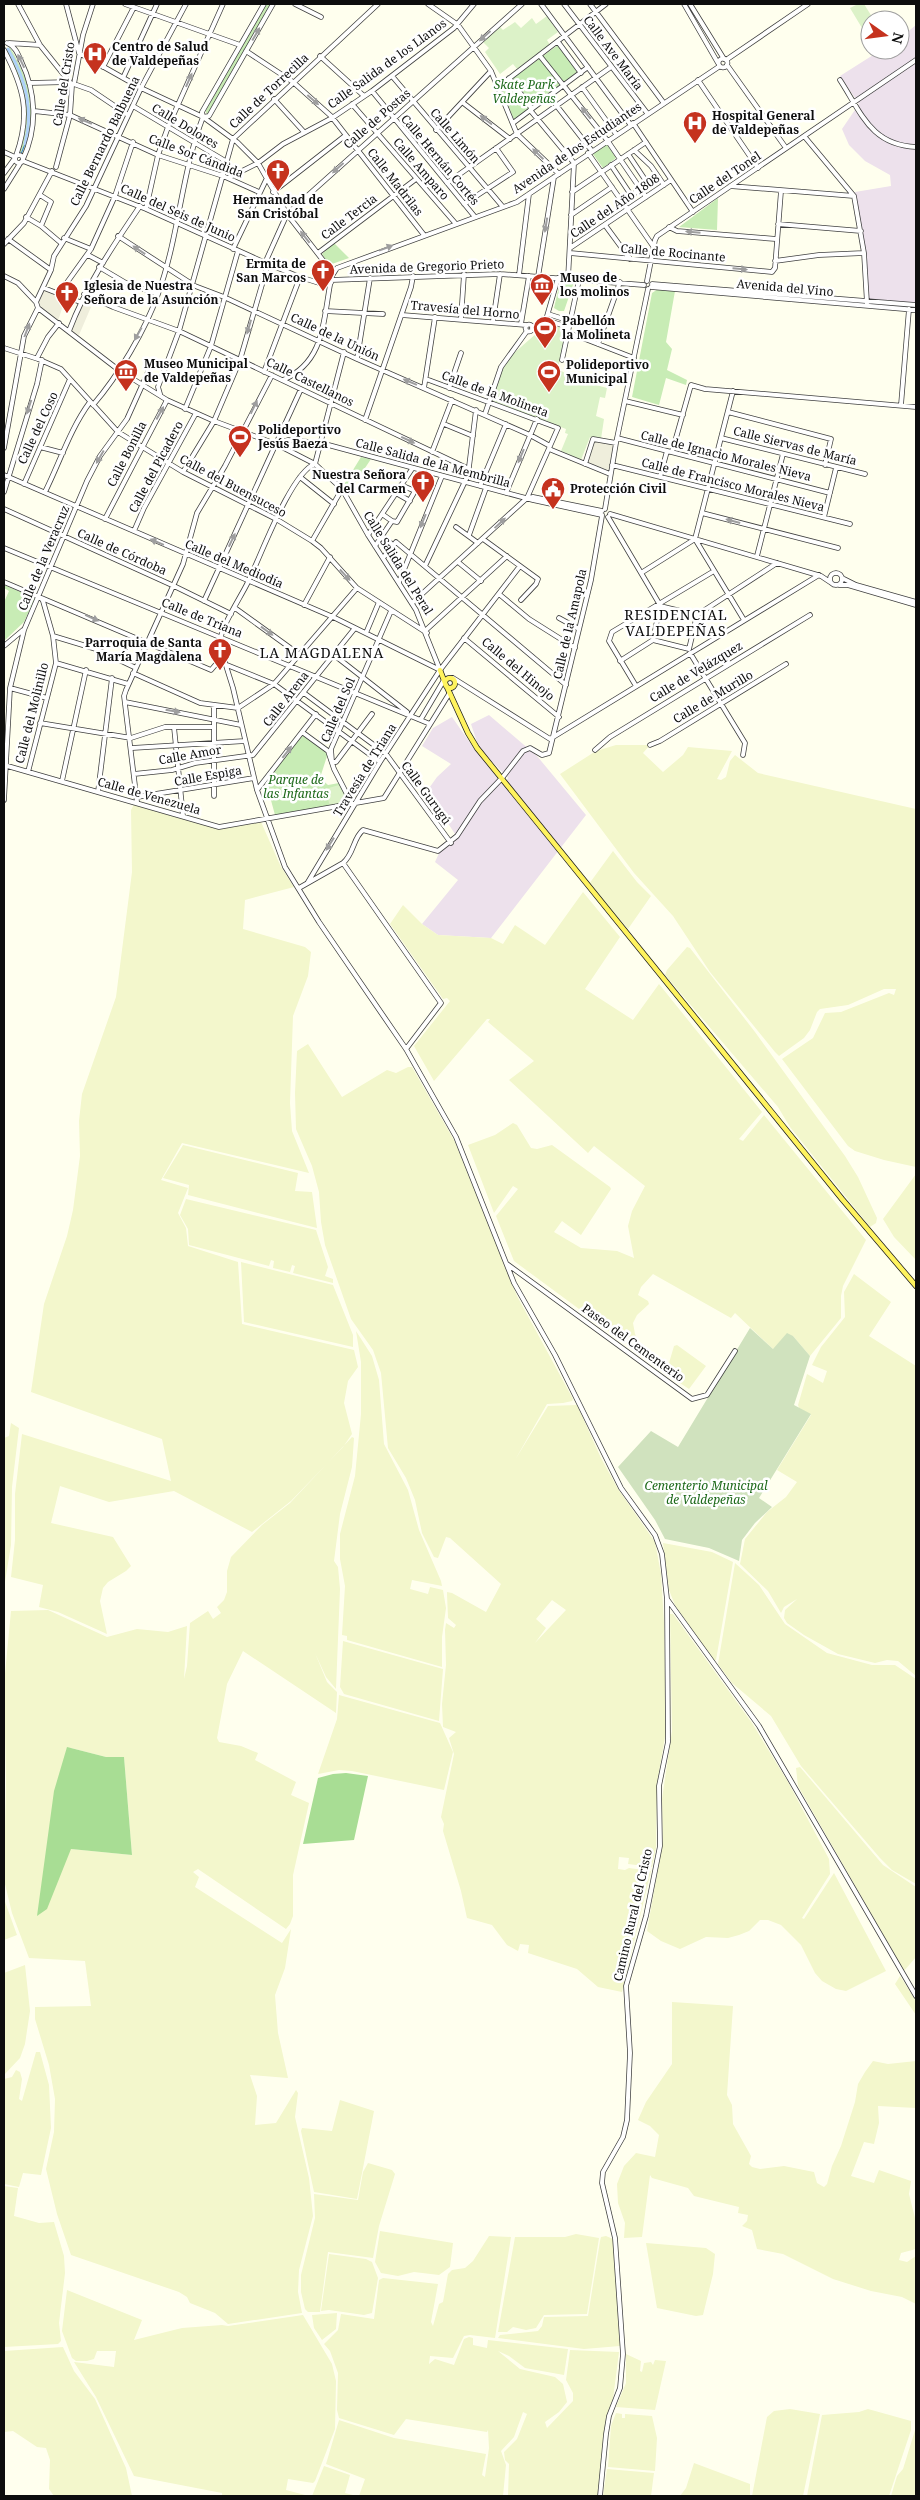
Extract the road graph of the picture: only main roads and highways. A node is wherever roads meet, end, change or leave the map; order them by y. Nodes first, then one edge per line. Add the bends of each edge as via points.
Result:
1 (440, 670) joint
2 (454, 682) junction
3 (445, 683) junction
4 (450, 695) junction
5 (916, 1286) edge

1 - 2 main road, Calle del Mediodía
1 - 3 main road, Calle Salida del Peral
2 - 3 main road
2 - 3 main road via 447,679
2 - 4 main road
3 - 4 main road, Calle Salida del Peral
4 - 5 main road, Calle Salida del Peral via 477,748

